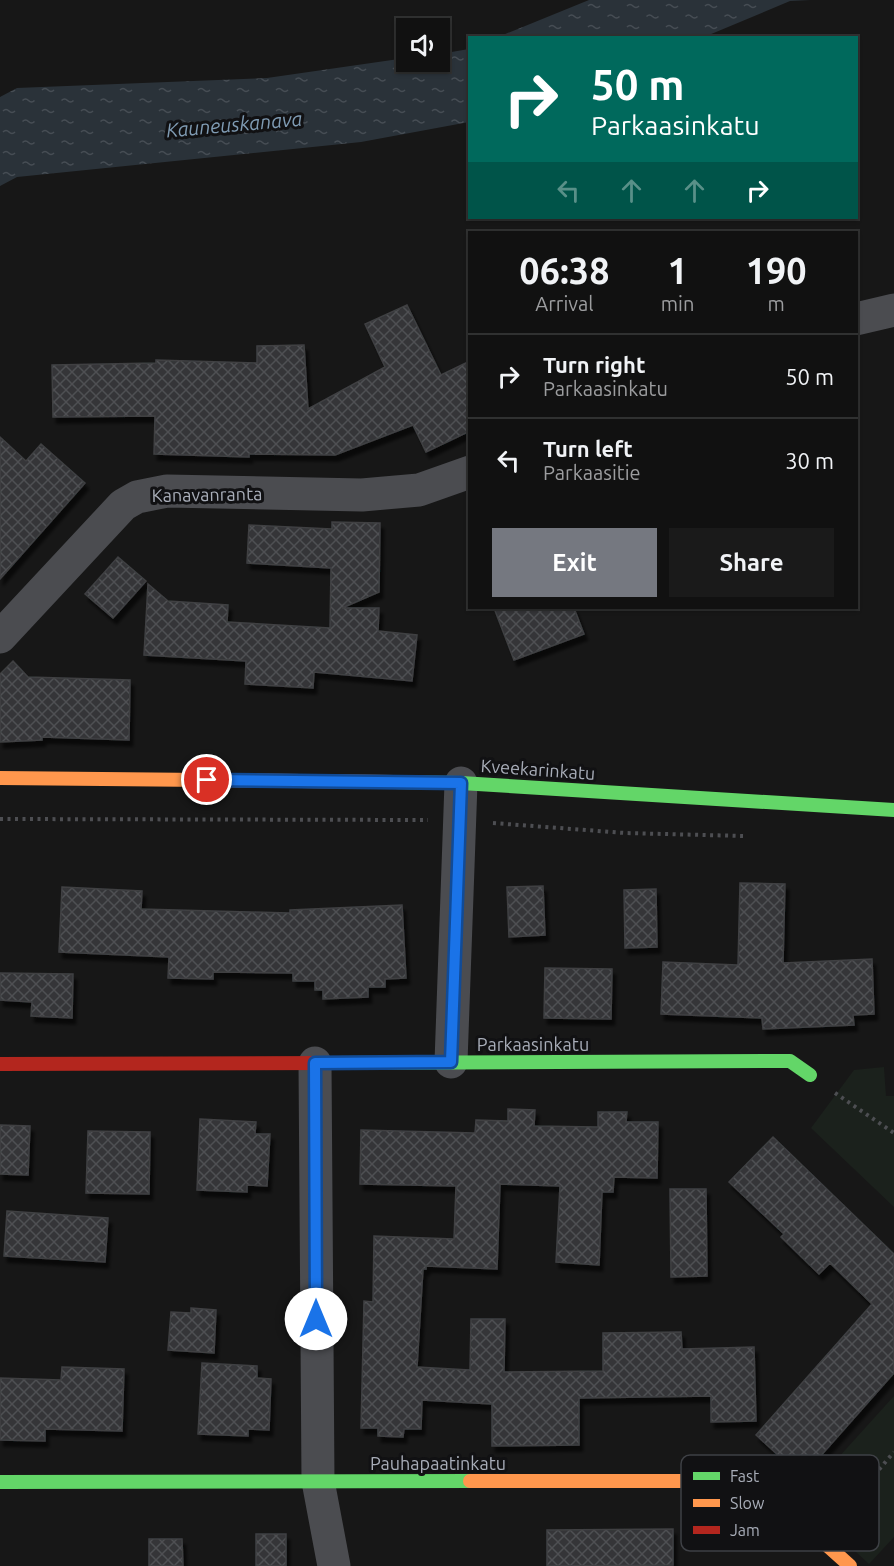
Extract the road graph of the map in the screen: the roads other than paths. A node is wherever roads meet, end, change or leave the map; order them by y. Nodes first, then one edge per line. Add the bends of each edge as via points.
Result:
1 (894, 310) edge
2 (858, 319) edge
3 (468, 473) edge
4 (0, 637) edge
5 (0, 778) edge
6 (461, 783) junction
7 (894, 810) edge
8 (451, 1062) junction
9 (315, 1063) junction
10 (0, 1064) edge
11 (810, 1075) road end
12 (318, 1481) junction
13 (681, 1481) edge
14 (0, 1482) edge
15 (833, 1551) edge
16 (334, 1566) edge
17 (850, 1566) edge

1 - 2 street
3 - 4 street, Kanavanranta via 418,490 391,494 168,491 137,497 123,505
5 - 6 street, Kveekarinkatu
6 - 7 street, Kveekarinkatu
6 - 8 street
8 - 9 street, Parkaasinkatu
8 - 11 street, Parkaasinkatu via 790,1061
9 - 10 street, Parkaasinkatu
9 - 12 street
12 - 13 street, Pauhapaatinkatu
12 - 14 street, Pauhapaatinkatu
12 - 16 street
15 - 17 street, Pauhapaatinkatu

